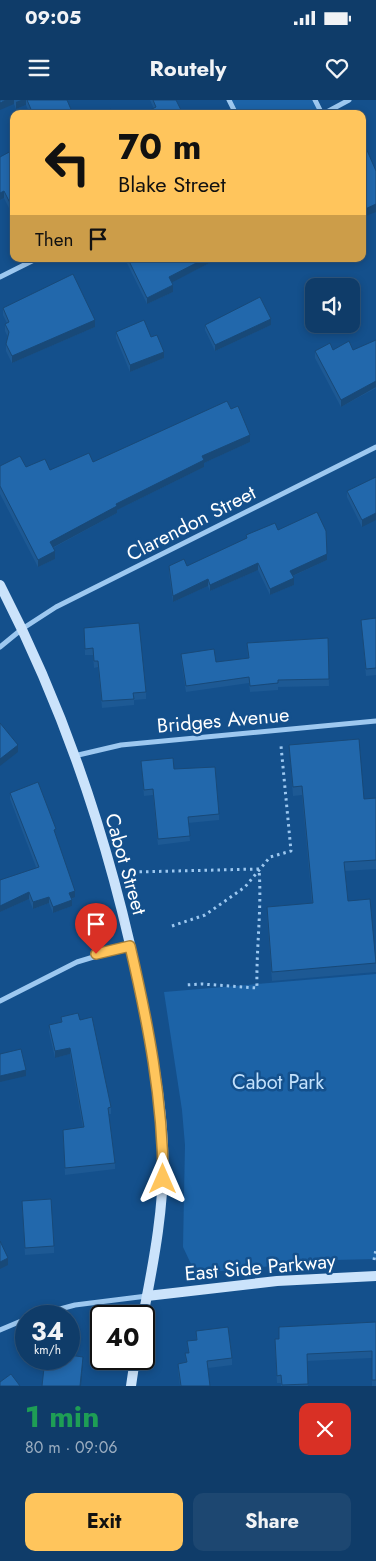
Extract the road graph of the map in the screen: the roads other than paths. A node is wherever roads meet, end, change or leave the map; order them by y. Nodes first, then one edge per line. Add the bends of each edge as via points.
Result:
1 (349, 100) edge
2 (330, 110) edge
3 (30, 262) edge
4 (0, 276) edge
5 (376, 447) edge
6 (0, 585) edge
7 (22, 629) junction
8 (0, 647) edge
9 (376, 722) edge
10 (74, 756) junction
11 (130, 946) junction
12 (0, 1001) edge
13 (376, 1276) edge
14 (147, 1296) junction
15 (76, 1305) edge
16 (145, 1305) edge
17 (15, 1324) edge
18 (0, 1330) edge
19 (133, 1370) edge
20 (131, 1386) edge

1 - 2 street
3 - 4 street
5 - 7 street, Clarendon Street via 56,607
6 - 7 street, Cabot Street
7 - 8 street, Clarendon Street
7 - 10 street, Cabot Street
9 - 10 street, Bridges Avenue via 121,744
10 - 11 street, Cabot Street via 113,876
11 - 12 street via 94,955
11 - 14 street, Cabot Street via 155,1073 163,1145 160,1215
13 - 14 street, East Side Parkway via 278,1281
14 - 15 street
14 - 16 street, Cabot Street
17 - 18 street
19 - 20 street

